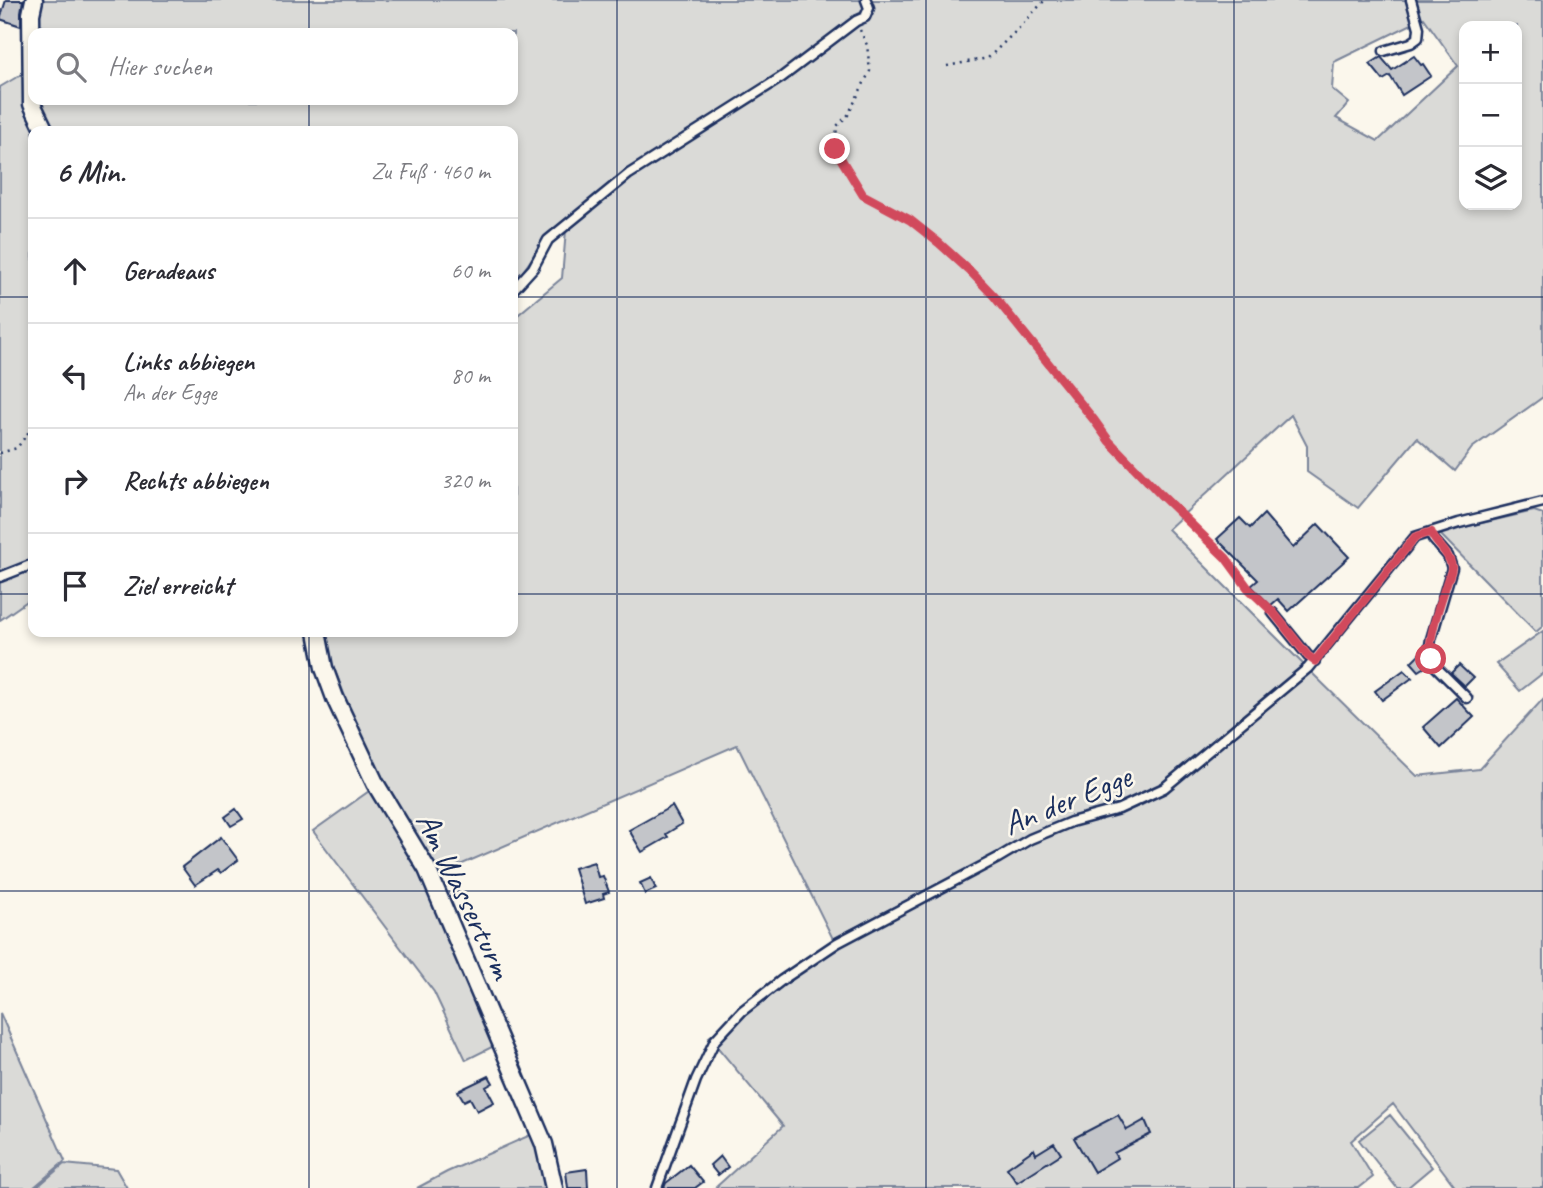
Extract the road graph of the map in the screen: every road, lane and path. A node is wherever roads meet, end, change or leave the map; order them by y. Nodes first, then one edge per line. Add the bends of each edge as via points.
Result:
1 (34, 0) edge
2 (866, 0) edge
3 (1045, 0) edge
4 (1411, 0) edge
5 (856, 21) junction
6 (31, 28) edge
7 (1384, 51) dead end
8 (947, 66) dead end
9 (32, 105) edge
10 (43, 126) edge
11 (518, 284) edge
12 (28, 433) edge
13 (0, 453) edge
14 (1543, 502) edge
15 (1431, 532) junction
16 (28, 566) edge
17 (0, 577) edge
18 (1273, 612) joint
19 (318, 637) edge
20 (1315, 661) junction
21 (1467, 698) dead end
22 (554, 1188) edge
23 (657, 1188) edge

1 - 6 street
2 - 5 lane via 869,8
3 - 8 path via 988,58
4 - 7 lane via 1418,38
5 - 11 lane via 782,77 629,174 548,240
5 - 18 path via 867,45 870,71 848,115 837,126 835,149 863,195 910,220 971,272 1109,441
9 - 10 street
12 - 13 path via 17,447
14 - 15 lane, An der Egge
15 - 20 lane, An der Egge via 1415,537
15 - 21 lane via 1452,568 1429,652 1434,665
16 - 17 lane
18 - 20 lane
19 - 22 street, Am Wasserturm via 335,698 375,783 427,869 544,1144
20 - 23 lane, An der Egge via 1164,788 1119,809 1030,839 837,943 742,1011 715,1040

